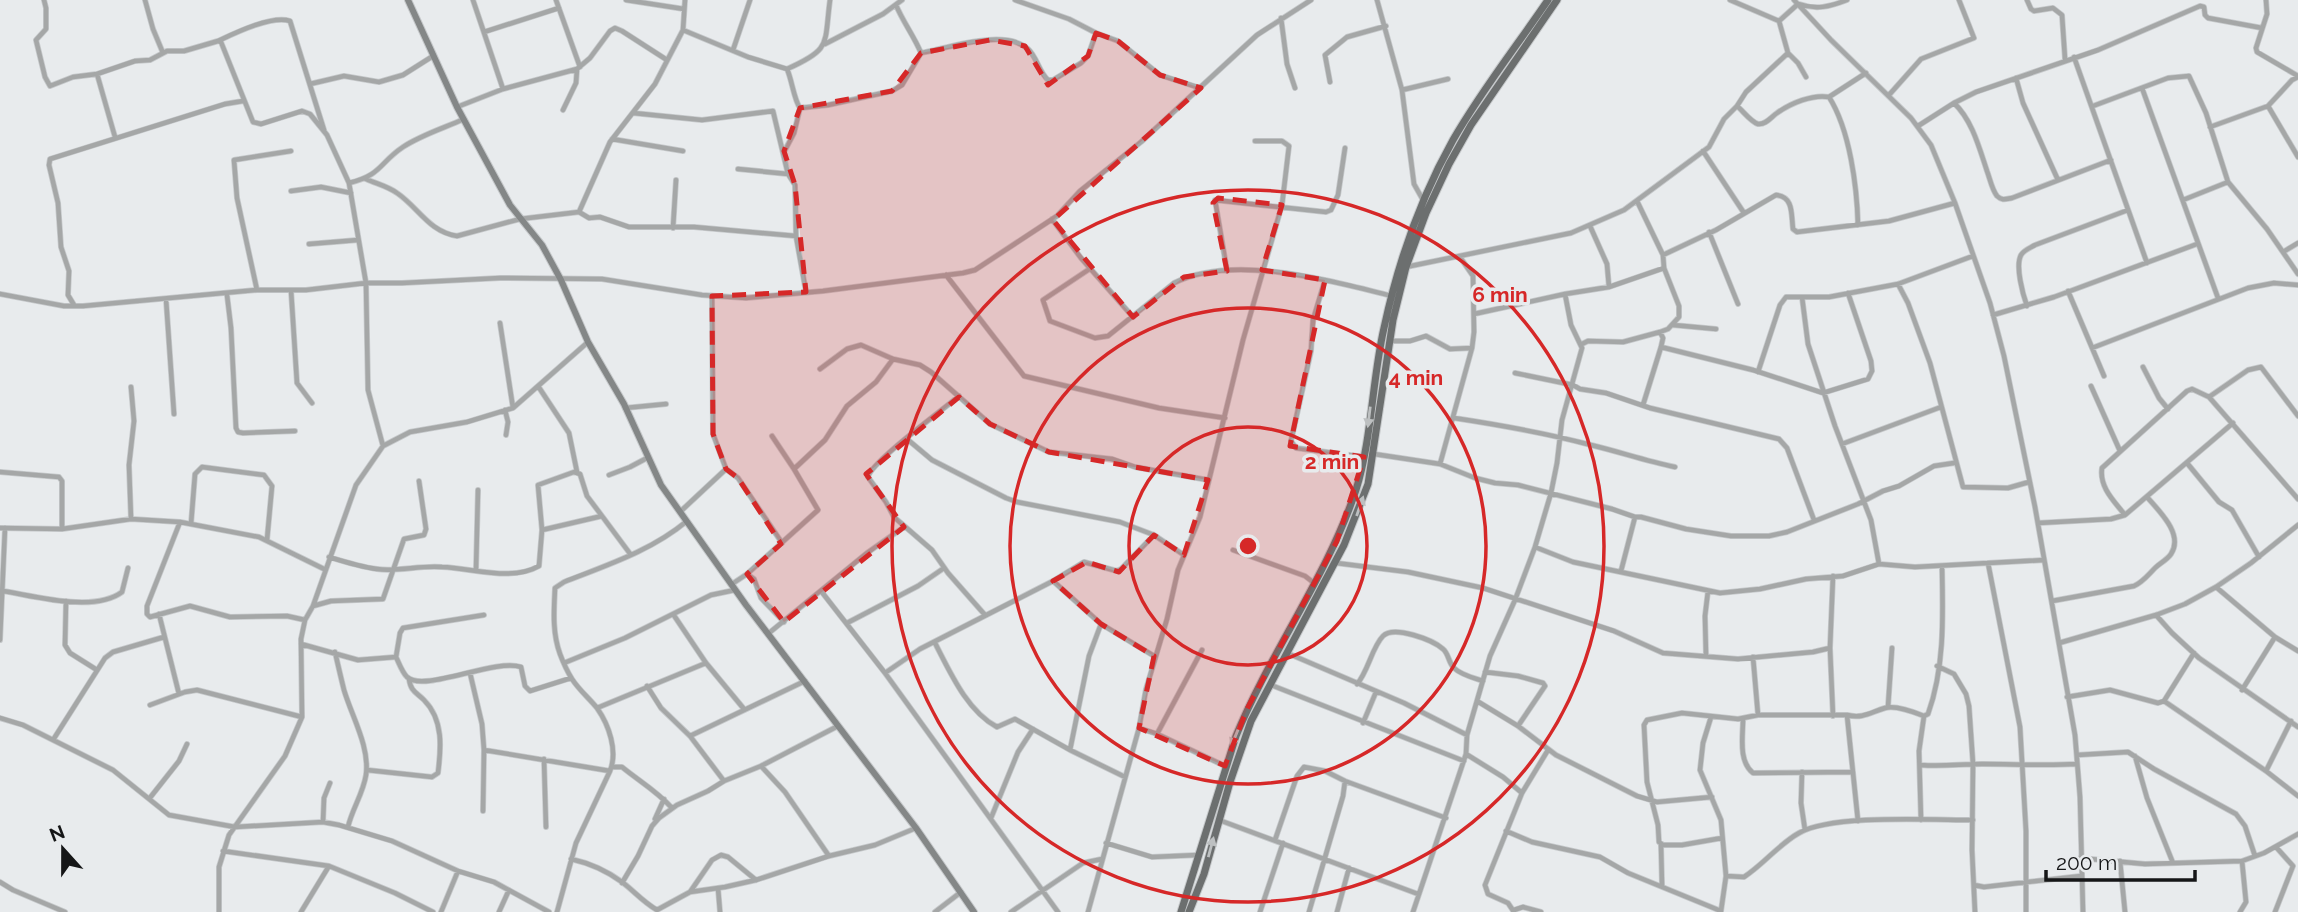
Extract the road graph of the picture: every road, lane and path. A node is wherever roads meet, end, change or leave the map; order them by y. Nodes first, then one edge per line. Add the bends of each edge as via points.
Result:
1 (44, 0) edge
2 (145, 0) edge
3 (408, 0) edge
4 (473, 0) edge
5 (555, 0) edge
6 (626, 0) edge
7 (685, 0) edge
8 (750, 0) edge
9 (830, 0) edge
10 (902, 0) edge
11 (1015, 0) edge
12 (1311, 0) edge
13 (1377, 0) edge
14 (1548, 0) edge
15 (1557, 0) edge
16 (1730, 0) edge
17 (1847, 0) edge
18 (1959, 0) edge
19 (2027, 0) edge
20 (2267, 1) edge
21 (1028, 2) edge
22 (1796, 2) edge
23 (896, 5) junction
24 (559, 8) junction
25 (684, 9) junction
26 (1281, 18) junction
27 (1779, 21) junction
28 (1386, 26) junction
29 (2262, 28) junction
30 (683, 30) junction
31 (484, 32) junction
32 (1096, 33) junction
33 (218, 41) junction
34 (825, 44) junction
35 (733, 50) junction
36 (163, 52) junction
37 (921, 53) junction
38 (1788, 53) junction
39 (433, 56) junction
40 (2074, 57) junction
41 (2065, 59) junction
42 (668, 60) junction
43 (578, 68) junction
44 (787, 69) junction
45 (1866, 73) junction
46 (97, 74) junction
47 (1806, 77) dead end
48 (2016, 77) junction
49 (2298, 77) edge
50 (1448, 79) dead end
51 (1329, 82) dead end
52 (310, 84) junction
53 (1200, 88) junction
54 (1295, 88) dead end
55 (2142, 88) junction
56 (503, 89) junction
57 (1402, 90) junction
58 (1889, 95) junction
59 (1829, 97) junction
60 (243, 101) junction
61 (1954, 103) junction
62 (1737, 106) junction
63 (2093, 106) junction
64 (2268, 106) junction
65 (457, 107) junction
66 (800, 108) junction
67 (563, 110) dead end
68 (633, 113) junction
69 (464, 119) junction
70 (1917, 126) junction
71 (2210, 127) junction
72 (324, 131) junction
73 (115, 137) junction
74 (612, 139) junction
75 (1255, 141) dead end
76 (1345, 148) dead end
77 (292, 151) dead end
78 (683, 151) dead end
79 (784, 151) junction
80 (1703, 151) junction
81 (2298, 157) edge
82 (2111, 160) junction
83 (738, 169) dead end
84 (788, 174) junction
85 (366, 179) junction
86 (676, 180) dead end
87 (2058, 180) junction
88 (2228, 182) junction
89 (349, 183) junction
90 (291, 191) dead end
91 (351, 193) junction
92 (2183, 200) junction
93 (1424, 201) junction
94 (1637, 201) junction
95 (1955, 203) junction
96 (1282, 205) junction
97 (2128, 210) junction
98 (579, 212) junction
99 (1744, 214) junction
100 (520, 219) junction
101 (1052, 219) junction
102 (1858, 225) junction
103 (1590, 226) junction
104 (673, 228) junction
105 (1709, 232) junction
106 (796, 236) junction
107 (358, 240) junction
108 (2298, 243) edge
109 (309, 244) dead end
110 (2197, 244) junction
111 (2283, 252) junction
112 (1663, 255) junction
113 (1459, 256) junction
114 (1973, 256) junction
115 (2147, 263) junction
116 (1406, 267) junction
117 (1091, 268) junction
118 (1664, 268) junction
119 (1263, 269) junction
120 (1227, 271) junction
121 (2298, 274) edge
122 (946, 275) junction
123 (561, 280) junction
124 (1325, 280) junction
125 (366, 283) junction
126 (1898, 284) junction
127 (2298, 285) edge
128 (1609, 287) junction
129 (257, 290) junction
130 (291, 290) junction
131 (2068, 291) junction
132 (806, 292) junction
133 (1565, 293) junction
134 (1848, 293) junction
135 (0, 294) edge
136 (227, 295) junction
137 (712, 296) junction
138 (1392, 296) junction
139 (1802, 297) junction
140 (2218, 298) junction
141 (166, 299) junction
142 (1738, 304) dead end
143 (74, 305) junction
144 (2027, 306) junction
145 (1474, 314) junction
146 (1993, 315) junction
147 (1133, 317) junction
148 (500, 323) dead end
149 (1672, 325) junction
150 (1716, 329) dead end
151 (1660, 332) junction
152 (1389, 341) junction
153 (588, 342) junction
154 (1582, 344) junction
155 (1661, 347) junction
156 (1472, 348) junction
157 (2092, 348) junction
158 (893, 359) junction
159 (2144, 367) dead end
160 (820, 369) dead end
161 (1758, 372) junction
162 (1515, 373) dead end
163 (2104, 376) dead end
164 (1573, 385) junction
165 (538, 386) junction
166 (2091, 386) dead end
167 (131, 387) dead end
168 (1823, 393) junction
169 (959, 396) junction
170 (2209, 397) junction
171 (312, 403) dead end
172 (666, 404) dead end
173 (1643, 405) junction
174 (513, 408) junction
175 (625, 408) junction
176 (1941, 408) junction
177 (2168, 409) junction
178 (506, 410) junction
179 (174, 414) dead end
180 (2298, 416) edge
181 (1225, 418) junction
182 (1454, 418) junction
183 (2232, 423) junction
184 (295, 430) dead end
185 (506, 435) dead end
186 (772, 436) dead end
187 (907, 439) junction
188 (1560, 439) junction
189 (1842, 444) junction
190 (383, 446) junction
191 (2120, 451) junction
192 (1374, 454) junction
193 (1364, 457) junction
194 (647, 458) junction
195 (1954, 463) junction
196 (2187, 463) junction
197 (1440, 464) junction
198 (1675, 467) dead end
199 (726, 469) junction
200 (794, 469) junction
201 (0, 472) edge
202 (577, 472) junction
203 (609, 475) dead end
204 (1208, 480) junction
205 (419, 481) dead end
206 (2029, 482) junction
207 (478, 490) dead end
208 (1551, 493) junction
209 (2147, 498) junction
210 (1864, 499) junction
211 (2298, 499) edge
212 (681, 511) junction
213 (2125, 515) junction
214 (602, 516) junction
215 (1635, 517) junction
216 (131, 519) junction
217 (688, 520) junction
218 (1814, 520) junction
219 (180, 522) junction
220 (2038, 523) junction
221 (191, 524) junction
222 (2298, 525) edge
223 (904, 527) junction
224 (3, 528) edge
225 (62, 529) junction
226 (541, 530) junction
227 (1154, 535) junction
228 (267, 540) junction
229 (782, 543) junction
230 (1535, 547) junction
231 (1233, 550) dead end
232 (631, 555) junction
233 (1184, 555) junction
234 (329, 557) junction
235 (2259, 557) junction
236 (2045, 560) junction
237 (1336, 562) junction
238 (1988, 562) junction
239 (1879, 565) junction
240 (1942, 566) junction
241 (128, 568) dead end
242 (944, 568) junction
243 (324, 569) junction
244 (394, 570) junction
245 (476, 570) junction
246 (1621, 571) junction
247 (747, 574) junction
248 (1833, 576) junction
249 (1053, 581) junction
250 (1315, 583) junction
251 (733, 587) junction
252 (2216, 587) junction
253 (3, 591) junction
254 (821, 591) junction
255 (1709, 591) junction
256 (1515, 600) junction
257 (66, 601) junction
258 (2052, 601) junction
259 (313, 606) junction
260 (159, 614) junction
261 (673, 614) junction
262 (484, 615) dead end
263 (985, 615) junction
264 (2156, 615) junction
265 (306, 620) junction
266 (783, 622) junction
267 (847, 623) junction
268 (1101, 624) junction
269 (769, 633) junction
270 (164, 636) junction
271 (2275, 637) junction
272 (0, 640) edge
273 (935, 643) junction
274 (2059, 643) junction
275 (301, 644) junction
276 (1830, 648) junction
277 (1892, 648) dead end
278 (1202, 650) dead end
279 (2298, 651) edge
280 (334, 652) junction
281 (1287, 653) junction
282 (2194, 653) junction
283 (1154, 656) junction
284 (1706, 656) junction
285 (396, 657) junction
286 (1753, 657) junction
287 (564, 663) junction
288 (706, 663) junction
289 (1937, 666) junction
290 (97, 670) junction
291 (1485, 672) junction
292 (470, 673) junction
293 (885, 673) junction
294 (571, 678) junction
295 (409, 679) junction
296 (806, 681) junction
297 (1483, 681) junction
298 (1357, 684) junction
299 (1271, 685) junction
300 (647, 686) junction
301 (2242, 690) junction
302 (1376, 692) junction
303 (179, 694) junction
304 (2067, 697) junction
305 (1477, 701) junction
306 (2164, 701) junction
307 (150, 705) dead end
308 (1888, 707) junction
309 (597, 708) junction
310 (744, 709) junction
311 (1758, 715) junction
312 (1847, 715) junction
313 (1833, 716) junction
314 (1924, 716) junction
315 (302, 717) junction
316 (1711, 717) junction
317 (0, 718) edge
318 (1744, 719) junction
319 (2291, 721) junction
320 (1363, 723) junction
321 (838, 726) junction
322 (1518, 726) junction
323 (2298, 727) edge
324 (1139, 728) junction
325 (1033, 729) junction
326 (1157, 734) junction
327 (1467, 735) junction
328 (690, 736) junction
329 (53, 740) junction
330 (187, 744) dead end
331 (484, 750) junction
332 (1070, 750) junction
333 (1548, 750) junction
334 (1466, 754) junction
335 (2077, 755) junction
336 (2134, 756) junction
337 (544, 759) junction
338 (1464, 761) junction
339 (1973, 764) junction
340 (2023, 764) junction
341 (2077, 764) junction
342 (1921, 765) junction
343 (761, 766) junction
344 (1225, 766) junction
345 (367, 769) junction
346 (611, 769) junction
347 (2266, 771) junction
348 (1802, 772) junction
349 (1852, 772) junction
350 (1125, 777) junction
351 (724, 781) junction
352 (1345, 781) junction
353 (330, 783) dead end
354 (1522, 793) junction
355 (2298, 796) edge
356 (1712, 797) junction
357 (149, 799) junction
358 (664, 799) junction
359 (1651, 802) junction
360 (672, 808) junction
361 (483, 811) dead end
362 (1446, 818) junction
363 (991, 819) junction
364 (1219, 820) junction
365 (1921, 820) junction
366 (1973, 820) junction
367 (1858, 821) junction
368 (323, 822) junction
369 (652, 826) junction
370 (236, 827) junction
371 (348, 827) junction
372 (546, 827) dead end
373 (916, 828) junction
374 (1805, 830) junction
375 (1506, 831) junction
376 (2298, 834) edge
377 (1722, 838) junction
378 (1275, 840) junction
379 (1106, 843) junction
380 (1283, 844) junction
381 (1661, 844) junction
382 (2276, 847) junction
383 (223, 851) junction
384 (1198, 855) junction
385 (829, 856) junction
386 (2255, 856) junction
387 (2080, 858) junction
388 (571, 859) junction
389 (1102, 859) junction
390 (1325, 859) junction
391 (2120, 860) junction
392 (2242, 861) junction
393 (2174, 863) junction
394 (329, 866) junction
395 (2295, 867) edge
396 (1349, 868) junction
397 (458, 872) junction
398 (1726, 876) junction
399 (2081, 876) junction
400 (756, 880) junction
401 (2026, 881) junction
402 (0, 882) edge
403 (622, 883) junction
404 (1662, 885) junction
405 (1975, 885) junction
406 (718, 888) junction
407 (509, 890) junction
408 (1042, 890) junction
409 (690, 892) junction
410 (961, 892) junction
411 (1418, 894) junction
412 (657, 911) edge
413 (1514, 911) edge
414 (1721, 911) edge
415 (65, 912) edge
416 (219, 912) edge
417 (301, 912) edge
418 (433, 912) edge
419 (440, 912) edge
420 (499, 912) edge
421 (549, 912) edge
422 (557, 912) edge
423 (720, 912) edge
424 (934, 912) edge
425 (974, 912) edge
426 (1011, 912) edge
427 (1058, 912) edge
428 (1088, 912) edge
429 (1181, 912) edge
430 (1189, 912) edge
431 (1260, 912) edge
432 (1309, 912) edge
433 (1337, 912) edge
434 (1413, 912) edge
435 (1541, 912) edge
436 (1975, 912) edge
437 (2026, 912) edge
438 (2082, 912) edge
439 (2125, 912) edge
440 (2239, 912) edge
441 (2274, 912) edge

1 - 46 street via 46,29 36,40 47,83
2 - 36 street
3 - 39 street
4 - 31 street
5 - 24 street
6 - 25 street
7 - 25 street
8 - 35 street
9 - 34 street
10 - 23 street
11 - 21 street
12 - 26 street
13 - 28 street
14 - 93 main road via 1469,114
15 - 116 main road via 1471,125 1432,201
16 - 27 street
17 - 22 street via 1813,9
18 - 58 street via 1974,38 1921,59
19 - 41 street via 2034,11 2053,8 2062,15
20 - 29 street
21 - 32 street
22 - 27 street
22 - 45 street
23 - 34 street
23 - 37 street
24 - 31 street
24 - 43 street
25 - 30 street
26 - 53 street
26 - 54 street
27 - 38 street
28 - 51 street via 1347,37 1332,48 1325,55
28 - 57 street
29 - 40 street via 2208,18 2202,5
29 - 49 street via 2257,52
30 - 35 street
30 - 42 street
31 - 56 street
32 - 37 street via 1081,63 1053,80 1043,76 1030,51 1014,41 990,40
32 - 53 street via 1118,41 1160,75
33 - 36 street
33 - 52 street via 246,28 286,19
33 - 60 street
34 - 44 street
35 - 44 street
36 - 46 street
37 - 66 street via 902,85 892,91
38 - 47 street
38 - 62 street
39 - 52 street via 403,75 379,82 344,76
39 - 65 street
40 - 41 street
40 - 63 street
41 - 48 street
42 - 43 street via 615,28
42 - 68 street
43 - 56 street
43 - 67 street
44 - 66 street
45 - 58 street
45 - 59 street
46 - 73 street
48 - 61 street
48 - 87 street
49 - 64 street
50 - 57 street
52 - 72 street
53 - 101 street
55 - 63 street
55 - 71 street via 2189,76
55 - 92 street
56 - 65 street
57 - 93 street via 1413,175
58 - 70 street
59 - 62 street via 1810,98 1759,124
59 - 102 street via 1855,175
60 - 72 street via 256,125 302,111
60 - 73 street
61 - 70 street
61 - 87 street via 1976,139 1998,198 2012,198
62 - 80 street
63 - 82 street
64 - 71 street
64 - 81 street
65 - 69 street
66 - 79 street
68 - 74 street
68 - 79 street via 702,120 773,111
69 - 85 street via 400,149
69 - 100 street
70 - 95 street via 1935,151
71 - 88 street
72 - 89 street
73 - 143 street via 49,162 61,247 69,271 67,289
74 - 78 street
74 - 98 street
75 - 96 street via 1282,141 1289,146
76 - 96 street via 1338,195 1331,210
77 - 129 street via 233,160
79 - 84 street
80 - 94 street
80 - 99 street
82 - 87 street
82 - 97 street
83 - 84 street
84 - 106 street via 794,185
85 - 89 street
85 - 100 street via 398,194 427,222 448,234 457,236
86 - 104 street
88 - 92 street
88 - 111 street
89 - 91 street
90 - 91 street via 321,187
91 - 107 street
92 - 110 street
93 - 138 main road
94 - 103 street
94 - 112 street
95 - 102 street
95 - 114 street
96 - 119 street
96 - 120 street via 1214,200
97 - 115 street
97 - 144 street via 2024,251 2019,261
98 - 100 street
98 - 104 street via 629,227
99 - 102 street via 1781,195 1791,204 1797,232
99 - 105 street
100 - 123 street via 542,245
101 - 117 street
101 - 122 street via 975,270
103 - 113 street
103 - 128 street via 1606,264
104 - 106 street
105 - 112 street
105 - 142 street
106 - 132 street
107 - 109 street
107 - 125 street
108 - 111 street
110 - 115 street
110 - 140 street
111 - 121 street
112 - 118 street
113 - 116 street
113 - 145 street via 1473,276
114 - 126 street
114 - 146 street
115 - 131 street
116 - 152 main road
117 - 147 street
117 - 147 street via 1043,300 1050,321 1100,338
118 - 128 street
118 - 149 street via 1679,306 1679,317
119 - 120 street
119 - 124 street
119 - 181 street
120 - 147 street via 1184,278 1165,288
122 - 132 street
122 - 181 street via 1024,376 1159,408
123 - 125 street
123 - 137 street via 602,279
123 - 153 street
124 - 138 street
124 - 193 street via 1291,441 1296,448
125 - 130 street
125 - 190 street via 368,390
126 - 134 street
126 - 176 street via 1930,363
127 - 140 street via 2262,284
128 - 133 street
129 - 130 street
129 - 136 street
130 - 171 street via 297,383
131 - 144 street
131 - 157 street
132 - 137 street
133 - 145 street
133 - 154 street via 1571,325
134 - 139 street
134 - 168 street via 1872,371 1868,379
135 - 143 street
136 - 141 street
136 - 184 street via 238,432
137 - 199 street via 712,424
138 -> 193 main road
139 - 161 street via 1786,297 1780,305
139 - 168 street via 1808,344
140 - 157 street
141 - 143 street
141 - 179 street
144 - 146 street
145 - 156 street
146 - 206 street
148 - 174 street
149 - 150 street
149 - 151 street
151 - 154 street via 1623,342
151 - 155 street
152 - 156 street via 1426,336 1450,349
152 - 192 main road
153 - 165 street
153 - 175 street
154 - 164 street
155 - 161 street
155 - 173 street
156 - 182 street
157 - 163 street
158 - 160 street via 855,346
158 - 169 street via 920,365
158 - 200 street
159 - 177 street
161 - 168 street
162 - 164 street
164 - 173 street
164 - 188 street
165 - 174 street
165 - 202 street via 569,433
166 - 191 street
167 - 216 street
168 - 189 street
169 - 187 street
169 - 204 street via 990,425 1049,452 1112,459
170 - 177 street via 2192,389
170 - 180 street via 2261,366
170 - 183 street
172 - 175 street
173 - 218 street via 1784,442
174 - 178 street
175 - 194 street
176 - 189 street
176 - 195 street
177 - 191 street
178 - 185 street
178 - 190 street via 410,432
181 - 204 street
182 - 188 street
182 - 197 street
183 - 196 street
183 - 211 street
186 - 200 street
187 - 223 street via 868,474
187 - 227 street via 932,460 1017,502 1120,522
188 - 198 street
188 - 208 street
189 - 210 street
190 - 234 street via 356,485
191 - 213 street via 2102,468 2101,477
192 - 197 street
237 -> 192 main road via 1353,527
193 - 250 main road via 1337,541
194 - 203 street
194 - 212 street
195 - 206 street via 1964,489 2008,488
195 - 210 street via 1934,466
196 - 209 street
196 - 235 street via 2218,502 2232,510
197 - 208 street via 1495,483
199 - 212 street
199 - 229 street via 738,478
200 - 229 street via 818,510
201 - 225 street via 59,477
202 - 214 street
202 - 226 street via 538,485
204 - 233 street via 1200,517
205 - 244 street via 426,529 422,537 404,539
206 - 220 street
207 - 245 street
208 - 215 street
208 - 230 street
209 - 213 street
209 - 258 street via 2172,530 2175,545 2169,557 2134,586
210 - 218 street
210 - 239 street
212 - 217 street
213 - 220 street
214 - 226 street
214 - 232 street
215 - 218 street via 1745,537 1787,532
215 - 246 street
216 - 219 street
216 - 225 street
217 - 232 street via 668,537
217 - 251 street
219 - 221 street
219 - 260 street via 147,606 150,617
220 - 236 street
221 - 228 street
221 - 228 street via 198,470 249,471 264,475 272,486
222 - 235 street
223 - 242 street via 932,550
223 - 254 street
224 - 225 street
224 - 253 street
226 - 245 street via 537,568 500,573
227 - 233 street
227 - 249 street via 1119,571 1087,562
228 - 243 street
229 - 247 street
230 - 246 street via 1573,562
230 - 256 street
231 - 250 street
232 - 287 street via 555,588 556,642
233 - 283 street
234 - 243 street
234 - 244 street
235 - 252 street
236 - 238 street
236 - 258 street
237 - 256 street via 1448,580
237 - 281 main road
238 - 240 street
238 - 340 street
239 - 240 street
239 - 248 street
240 - 289 street via 1944,623
241 - 257 street via 118,595 82,603
242 - 263 street
242 - 267 street
243 - 259 street
244 - 245 street via 442,566
244 - 259 street via 380,600
246 - 255 street
247 - 251 street
247 - 266 street
248 - 255 street via 1740,592
248 - 276 street
249 - 263 street
249 - 268 street
250 -> 344 main road via 1247,709
251 - 261 street
251 - 269 street
252 - 264 street
252 - 271 street
253 - 257 street
253 - 272 street
254 - 266 street
254 - 267 street
255 - 284 street
256 - 284 street via 1614,631 1656,652
256 - 291 street
257 - 290 street via 65,645
258 - 274 street
259 - 265 street
260 - 265 street via 190,606 230,617
260 - 270 street
261 - 287 street
261 - 288 street
262 - 285 street via 403,628
263 - 273 street
264 - 274 street
264 - 282 street
265 - 275 street
266 - 269 street
267 - 293 street
268 - 283 street
268 - 332 street via 1089,656
269 - 296 street
270 - 290 street via 113,652
270 - 303 street
271 - 279 street
271 - 301 street
273 - 293 street
273 - 325 street via 984,720 997,727 1012,718
274 - 304 street
275 - 280 street
275 - 315 street
276 - 286 street
276 - 313 street
277 - 308 street
278 - 326 street
280 - 285 street via 358,660
280 - 345 street
281 - 298 street
281 - 299 main road
282 - 301 street
282 - 306 street
283 - 324 street
284 - 286 street
285 - 295 street
286 - 311 street
287 - 294 street
288 - 300 street
288 - 310 street
289 - 314 street via 1931,704
289 - 339 street via 1954,674 1966,694
290 - 329 street
291 - 297 street
291 - 322 street via 1518,676 1545,686
292 - 294 street via 517,666 524,671 530,691
292 - 295 street via 427,681
292 - 331 street
293 - 363 street
294 - 309 street
295 - 345 street via 412,690 434,714 442,745 438,773 432,777
296 - 310 street
296 - 321 street
297 - 298 street via 1456,670 1445,650 1403,631 1382,637
297 - 305 street
298 - 302 street
299 - 320 street
299 - 364 main road via 1251,721
300 - 309 street
300 - 328 street via 660,708
301 - 319 street
302 - 320 street
302 - 327 street
303 - 307 street
303 - 315 street via 197,690
304 - 306 street via 2110,690
304 - 335 street
305 - 322 street
305 - 327 street
306 - 347 street
308 - 312 street via 1871,715
308 - 314 street
309 - 346 street via 613,747
310 - 328 street
311 - 313 street
311 - 318 street
312 - 313 street
312 - 349 street
314 - 342 street via 1919,740
315 - 370 street via 285,756
316 - 318 street
316 - 356 street via 1700,770
316 - 359 street via 1682,713 1647,720
317 - 329 street
318 - 348 street via 1748,769 1760,774
319 - 323 street
319 - 347 street
320 - 338 street
321 - 343 street
321 - 373 street
322 - 333 street
324 - 326 street
324 - 350 street
325 - 332 street
325 - 363 street via 1018,752
326 - 344 street
327 - 334 street
328 - 351 street
329 - 357 street via 113,770
330 - 357 street
331 - 337 street
331 - 361 street
332 - 350 street
333 - 354 street
333 - 359 street
334 - 338 street
334 - 354 street
335 - 336 street via 2128,751
335 - 341 street
336 - 386 street via 2235,814 2245,826
336 - 393 street
337 - 346 street
337 - 372 street
338 - 362 street
339 - 340 street
339 - 342 street
339 - 366 street
340 - 341 street
340 - 401 street
341 - 387 street
342 - 365 street
343 - 351 street
343 - 385 street
344 - 384 main road
345 - 371 street
346 - 358 street via 622,767
346 - 388 street
347 - 355 street
348 - 349 street
348 - 374 street
349 - 367 street
350 - 379 street
351 - 360 street
352 - 362 street
352 - 378 street via 1304,767
352 - 390 street
353 - 368 street
354 - 375 street
356 - 359 street
356 - 377 street
357 - 370 street via 169,815
358 - 360 street
358 - 369 street
359 - 381 street
360 - 369 street
362 - 411 street
363 - 408 street
364 - 378 street
430 -> 364 main road
365 - 366 street
365 - 367 street
366 - 405 street
367 - 374 street
368 - 370 street
368 - 371 street
369 - 403 street
370 - 383 street
371 - 397 street via 392,841
373 - 385 street via 875,845
373 - 410 street
374 - 398 street via 1744,877
375 - 404 street via 1532,842 1600,857
375 - 413 street via 1486,889
376 - 382 street
377 - 381 street
377 - 398 street
378 - 380 street
379 - 384 street via 1152,857
379 - 389 street
380 - 390 street
380 - 431 street
381 - 404 street
382 - 386 street
382 - 395 street
383 - 394 street
383 - 416 street
384 - 429 main road
385 - 400 street
386 - 392 street
387 - 391 street
387 - 399 street
388 - 403 street via 590,864
388 - 422 street
389 - 408 street via 1083,863
389 - 428 street
390 - 396 street
390 - 432 street
391 - 393 street
391 - 439 street
392 - 393 street
392 - 440 street via 2246,902
394 - 417 street
394 - 418 street
395 - 441 street
396 - 411 street
396 - 433 street
397 - 407 street
397 - 419 street
398 - 414 street
399 - 401 street
399 - 438 street
400 - 406 street
400 - 409 street via 721,855 712,860
401 - 405 street
401 - 437 street
402 - 415 street
403 - 412 street
404 - 414 street
405 - 436 street
406 - 409 street
406 - 423 street
407 - 420 street
407 - 421 street
408 - 426 street
408 - 427 street
409 - 412 street
410 - 424 street
410 - 425 street
411 - 434 street
413 - 435 street via 1523,907

